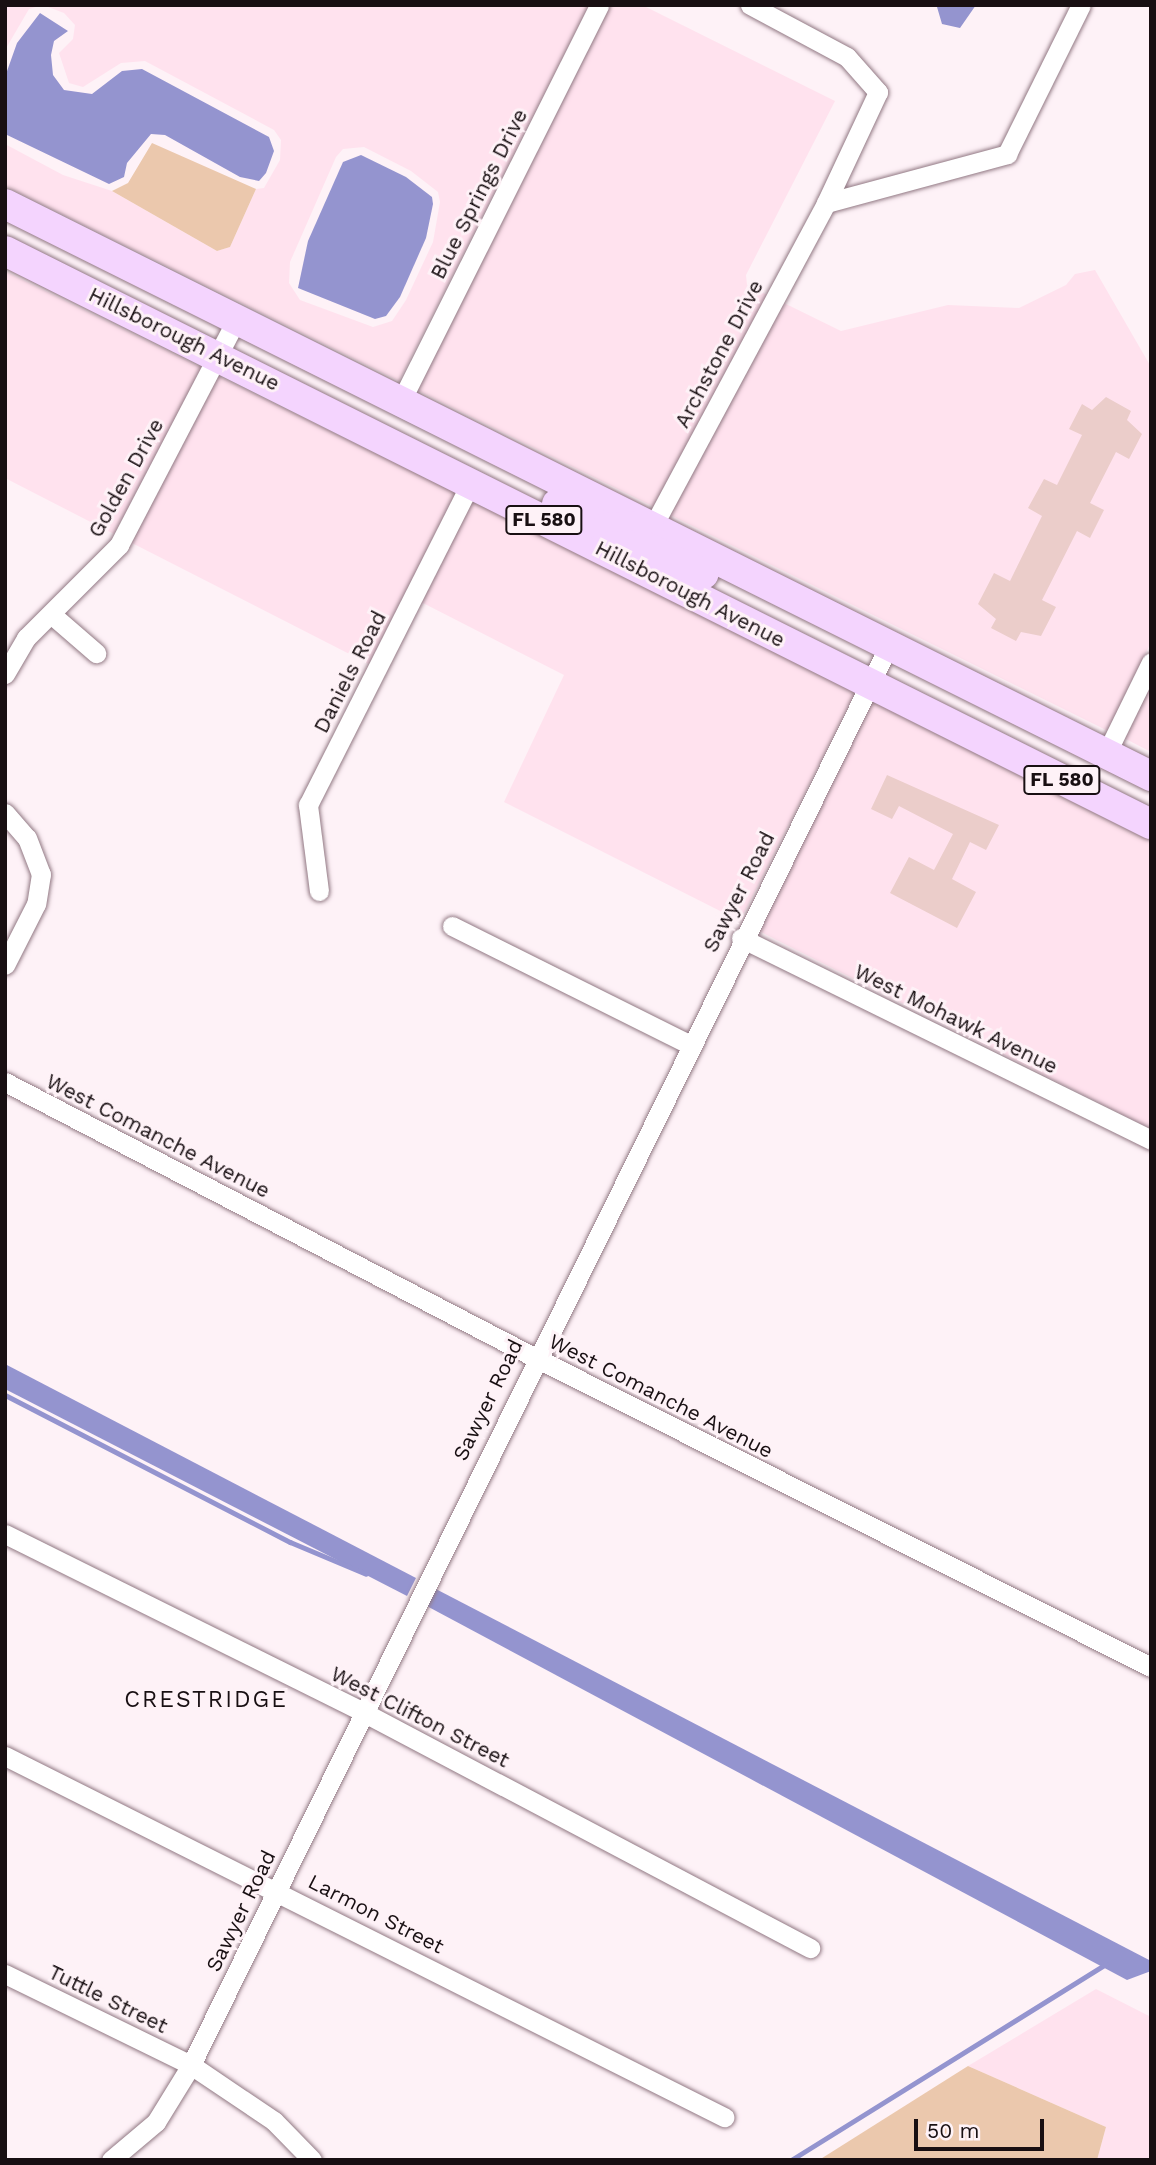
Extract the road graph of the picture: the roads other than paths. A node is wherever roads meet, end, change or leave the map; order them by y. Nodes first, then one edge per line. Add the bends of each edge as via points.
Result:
1 (599, 5) edge
2 (750, 5) edge
3 (1081, 5) edge
4 (826, 203) junction
5 (14, 213) edge
6 (5, 251) edge
7 (236, 320) junction
8 (218, 356) junction
9 (400, 403) junction
10 (411, 453) junction
11 (471, 483) junction
12 (653, 526) junction
13 (598, 548) junction
14 (781, 592) junction
15 (51, 614) junction
16 (888, 647) junction
17 (96, 653) dead end
18 (1151, 663) edge
19 (5, 674) edge
20 (869, 685) junction
21 (1106, 754) junction
22 (1151, 776) edge
23 (1091, 794) junction
24 (1151, 799) edge
25 (5, 813) edge
26 (1151, 824) edge
27 (319, 891) dead end
28 (452, 926) dead end
29 (741, 938) junction
30 (5, 965) edge
31 (689, 1044) junction
32 (5, 1082) edge
33 (1151, 1140) edge
34 (534, 1357) junction
35 (5, 1534) edge
36 (1151, 1667) edge
37 (361, 1711) junction
38 (5, 1756) edge
39 (278, 1889) junction
40 (810, 1948) dead end
41 (5, 1974) edge
42 (191, 2064) junction
43 (724, 2118) dead end
44 (111, 2160) edge
45 (312, 2160) edge

1 - 9 street, Blue Springs Drive
2 - 4 street, Archstone Drive via 847,57 878,92
3 - 4 street via 1007,154
4 - 12 street, Archstone Drive
5 - 7 main road, Hillsborough Avenue / FL 580
6 - 8 main road, Hillsborough Avenue / FL 580
7 - 8 street, Golden Drive
7 - 9 main road, Hillsborough Avenue / FL 580
8 - 10 main road, Hillsborough Avenue / FL 580
8 - 15 street, Golden Drive via 119,545
9 - 12 main road, Hillsborough Avenue / FL 580
10 - 11 main road, Hillsborough Avenue / FL 580
10 - 12 main road via 453,453 606,528
11 - 13 main road, Hillsborough Avenue / FL 580
11 - 27 street, Daniels Road via 308,805
12 - 14 main road, Hillsborough Avenue / FL 580
13 - 14 main road via 642,545 742,592
13 - 20 main road, Hillsborough Avenue / FL 580
14 - 16 main road, Hillsborough Avenue / FL 580
15 - 17 street
15 - 19 street, Golden Drive via 26,638
16 - 20 street, Sawyer Road
16 - 21 main road, Hillsborough Avenue / FL 580
18 - 21 street
20 - 23 main road, Hillsborough Avenue / FL 580
20 - 29 street, Sawyer Road
21 - 22 main road, Hillsborough Avenue / FL 580
23 - 24 main road
23 - 26 main road, Hillsborough Avenue / FL 580
25 - 30 street via 27,838 41,874 36,904
28 - 31 street
29 - 31 street, Sawyer Road
29 - 33 street, West Mohawk Avenue
31 - 34 street, Sawyer Road
32 - 34 street, West Comanche Avenue
34 - 36 street, West Comanche Avenue
34 - 37 street, Sawyer Road
35 - 37 street, West Clifton Street
37 - 39 street, Sawyer Road
37 - 40 street, West Clifton Street
38 - 39 street, Larmon Street
39 - 42 street, Sawyer Road
39 - 43 street, Larmon Street
41 - 42 street, Tuttle Street
42 - 44 street, Sawyer Road via 156,2122
42 - 45 street, Tuttle Street via 274,2121

